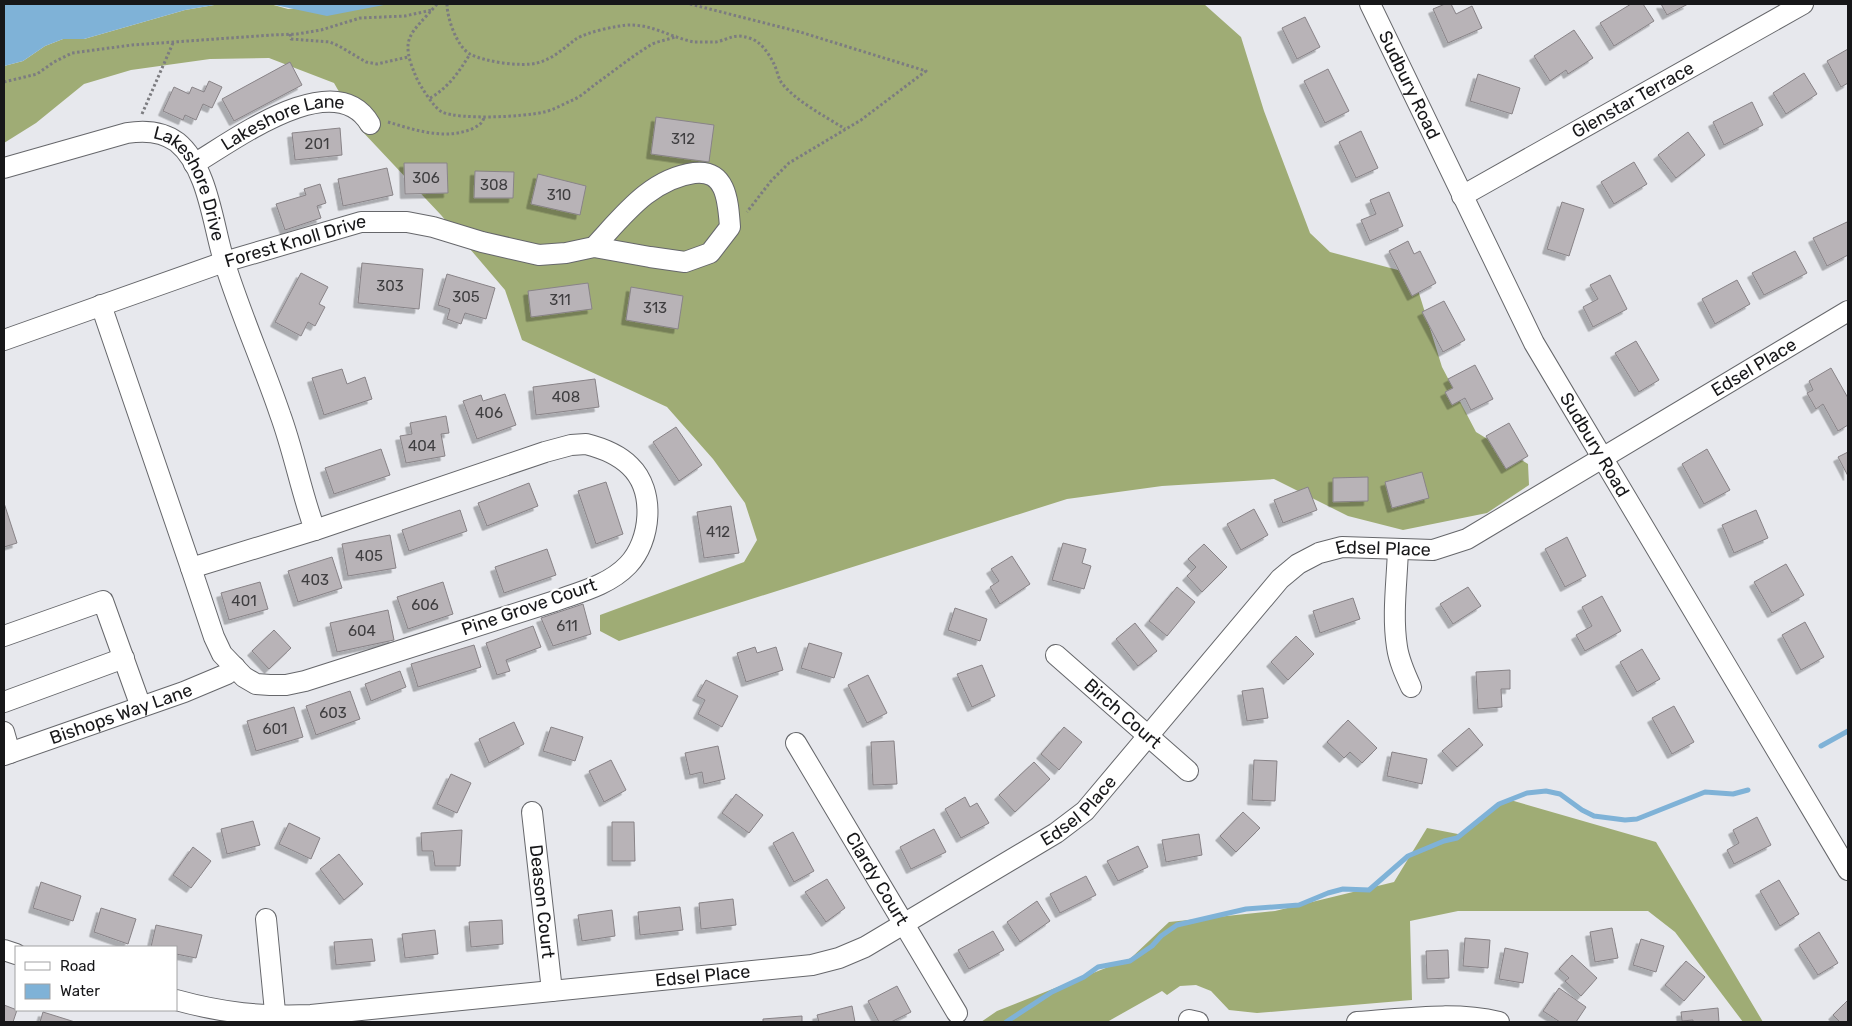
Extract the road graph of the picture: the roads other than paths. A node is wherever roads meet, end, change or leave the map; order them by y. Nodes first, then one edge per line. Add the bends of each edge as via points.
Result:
1 (1370, 4) edge
2 (1803, 4) edge
3 (370, 124) road end
4 (194, 164) junction
5 (4, 168) edge
6 (1462, 196) junction
7 (594, 247) junction
8 (224, 262) junction
9 (101, 305) junction
10 (1848, 311) edge
11 (4, 340) edge
12 (1602, 459) junction
13 (315, 530) junction
14 (1398, 549) junction
15 (191, 568) junction
16 (4, 636) edge
17 (1056, 655) dead end
18 (124, 658) junction
19 (235, 667) junction
20 (1411, 687) dead end
21 (4, 702) edge
22 (141, 707) junction
23 (4, 732) edge
24 (1148, 735) junction
25 (796, 743) dead end
26 (7, 754) edge
27 (1188, 771) dead end
28 (532, 812) dead end
29 (1848, 870) edge
30 (266, 919) dead end
31 (904, 924) junction
32 (552, 991) junction
33 (178, 1000) edge
34 (957, 1013) dead end
35 (276, 1019) edge
36 (1357, 1022) edge
37 (1499, 1022) edge

1 - 6 street, Sudbury Road
2 - 6 street, Glenstar Terrace
3 - 4 street, Lakeshore Lane via 356,107 323,101 273,117
4 - 5 street, Lakeshore Drive via 178,143 160,133 143,130
4 - 8 street, Lakeshore Drive via 200,174
6 - 12 street, Sudbury Road via 1534,343
7 - 7 street, Forest Knoll Drive via 685,262 710,253 730,227 728,200 720,181 704,172 680,175 656,186
7 - 8 street, Forest Knoll Drive via 539,255 407,222 361,222
8 - 9 street, Forest Knoll Drive
8 - 13 street, Lakeshore Drive via 281,414 304,502
9 - 11 street, Forest Knoll Drive
9 - 15 street
10 - 12 street, Edsel Place
12 - 14 street, Edsel Place via 1467,539 1433,550
12 - 29 street, Sudbury Road
13 - 15 street, Pine Grove Court
13 - 19 street, Pine Grove Court via 571,445 586,444 616,454 638,476 646,501 646,527 637,554 627,566 596,586 305,681 286,685 256,684
14 - 20 street via 1397,647
14 - 24 street, Edsel Place via 1342,547 1319,553 1288,571
15 - 19 street, Pine Grove Court via 214,637 222,654
16 - 18 street via 103,602
17 - 24 street, Birch Court
18 - 21 street
18 - 22 street
19 - 22 street, Bishops Way Lane via 210,682
22 - 26 street, Bishops Way Lane
23 - 26 street
24 - 27 street, Birch Court
24 - 31 street, Edsel Place via 1085,811 1056,833
25 - 31 street, Clardy Court
28 - 32 street, Deason Court
30 - 35 street
31 - 32 street, Edsel Place via 864,947 812,965
31 - 34 street, Clardy Court
32 - 35 street, Edsel Place
33 - 35 street, Edsel Place
36 - 37 street via 1451,1016

